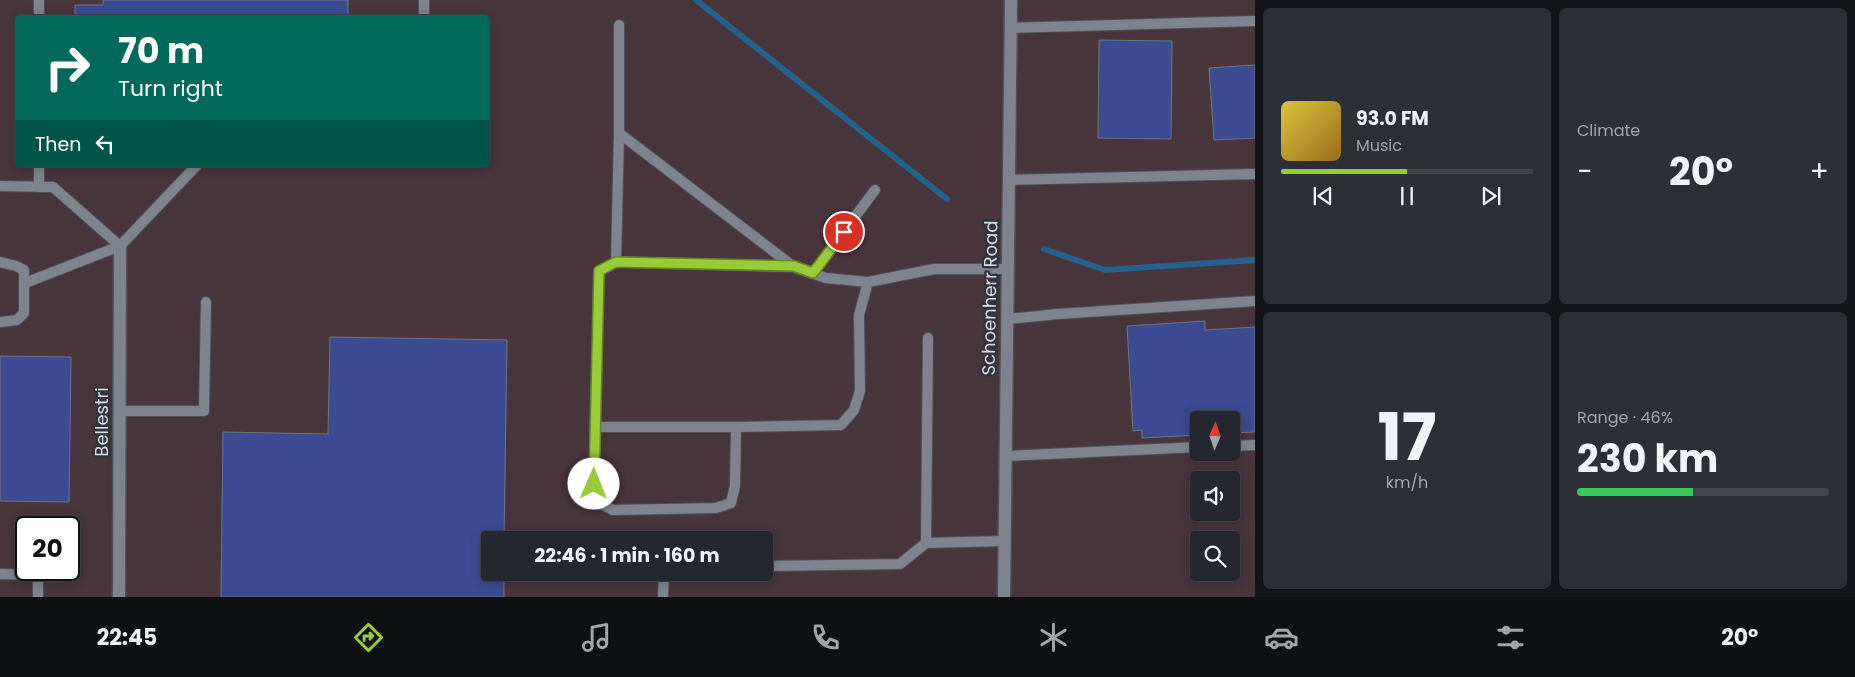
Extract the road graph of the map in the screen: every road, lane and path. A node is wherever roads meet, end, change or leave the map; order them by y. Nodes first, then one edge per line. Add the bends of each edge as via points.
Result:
1 (39, 0) edge
2 (424, 0) edge
3 (1011, 0) edge
4 (39, 15) edge
5 (424, 15) edge
6 (1255, 20) edge
7 (619, 25) dead end
8 (1011, 28) junction
9 (619, 133) junction
10 (39, 167) edge
11 (195, 167) edge
12 (1255, 174) edge
13 (1009, 180) junction
14 (0, 186) edge
15 (39, 187) junction
16 (875, 190) dead end
17 (120, 246) junction
18 (0, 262) edge
19 (616, 262) junction
20 (794, 266) junction
21 (1008, 269) junction
22 (813, 273) junction
23 (868, 282) junction
24 (25, 283) junction
25 (1255, 301) edge
26 (206, 302) dead end
27 (1008, 319) junction
28 (0, 322) edge
29 (928, 338) dead end
30 (120, 410) junction
31 (595, 427) junction
32 (736, 427) junction
33 (1255, 445) edge
34 (1240, 446) edge
35 (1190, 448) edge
36 (1006, 456) junction
37 (1004, 541) junction
38 (926, 543) junction
39 (773, 566) edge
40 (0, 574) edge
41 (664, 581) edge
42 (38, 597) edge
43 (119, 597) edge
44 (663, 597) edge
45 (1004, 597) edge

1 - 4 lane
2 - 5 lane
3 - 8 street, Schoenherr Road
6 - 8 lane
7 - 9 lane
8 - 13 street, Schoenherr Road
9 - 19 lane
9 - 20 lane
10 - 15 lane
11 - 17 lane
12 - 13 lane
13 - 21 street, Schoenherr Road
14 - 15 lane
15 - 17 lane via 53,187
16 - 22 lane
17 - 24 lane
17 - 30 street, Bellestri
18 - 24 lane via 24,270
19 - 20 lane
19 - 31 lane via 599,271
20 - 22 lane
21 - 23 lane via 934,269
21 - 27 street, Schoenherr Road
22 - 23 lane via 826,278
23 - 32 lane via 858,315 860,391 854,410 840,425
24 - 28 lane via 24,312 17,320
25 - 27 lane
26 - 30 lane via 204,412
27 - 36 street, Schoenherr Road
29 - 38 lane
30 - 43 street, Bellestri
31 - 32 lane
31 - 32 lane via 594,484 598,502 613,510 716,508 731,503 735,486
33 - 34 lane
35 - 36 lane
36 - 37 street, Schoenherr Road
37 - 38 lane
37 - 45 street, Schoenherr Road
38 - 39 lane via 900,564
40 - 42 lane via 38,575
41 - 44 lane

